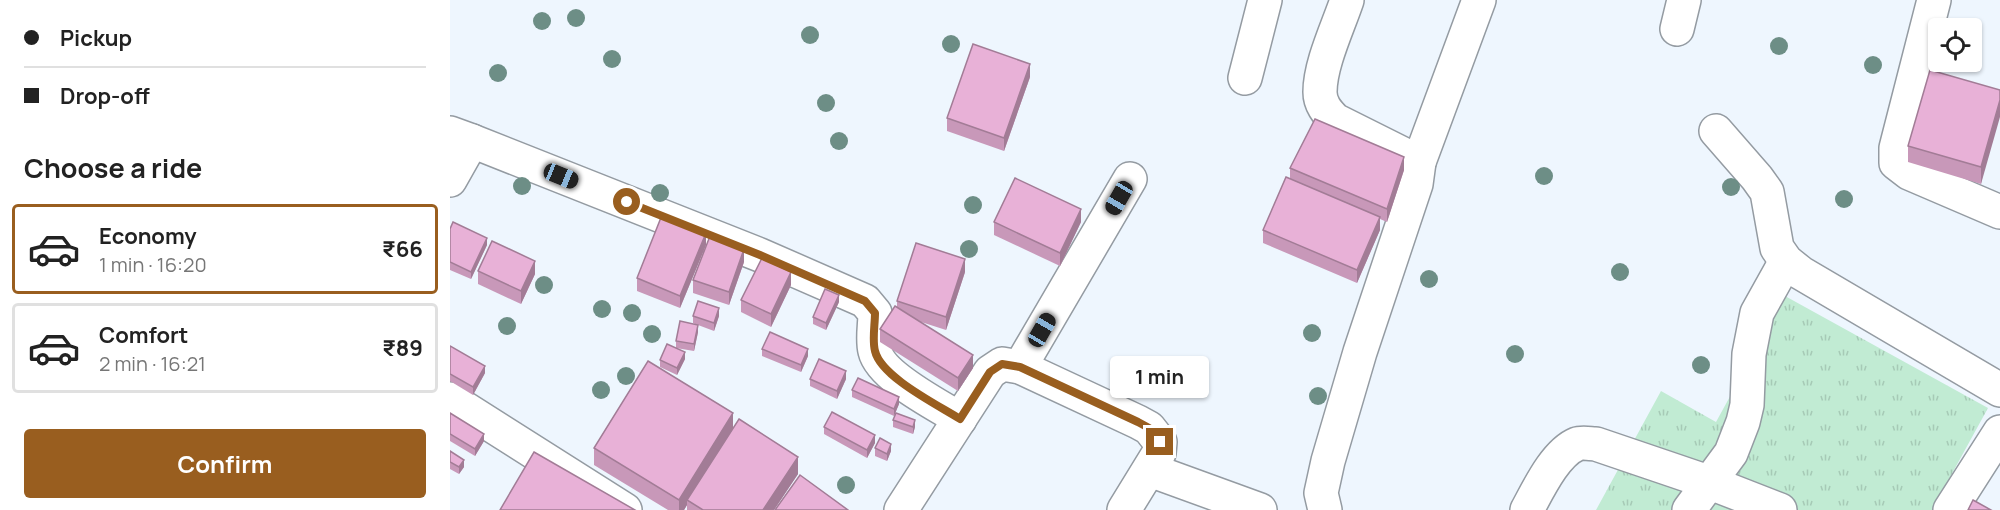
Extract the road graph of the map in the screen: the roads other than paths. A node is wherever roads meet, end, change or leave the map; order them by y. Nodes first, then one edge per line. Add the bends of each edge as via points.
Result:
1 (1265, 0) edge
2 (1347, 0) edge
3 (1479, 0) edge
4 (1934, 0) edge
5 (1245, 78) dead end
6 (1716, 131) dead end
7 (461, 137) edge
8 (1419, 162) junction
9 (1130, 179) dead end
10 (450, 180) edge
11 (2000, 212) edge
12 (1786, 261) junction
13 (1020, 367) junction
14 (2000, 390) edge
15 (450, 399) edge
16 (960, 419) junction
17 (2000, 432) edge
18 (1150, 470) junction
19 (1988, 475) edge
20 (1708, 482) junction
21 (625, 510) edge
22 (901, 510) edge
23 (1124, 510) edge
24 (1260, 510) edge
25 (1325, 510) edge
26 (1527, 510) edge
27 (1689, 510) edge
28 (1780, 510) edge
29 (1950, 510) edge

1 - 5 street
2 - 8 street via 1323,69 1320,93 1324,109 1335,120
3 - 8 street
4 - 11 street via 1896,148 1896,163 1910,174
6 - 12 street via 1767,192 1778,248
7 - 10 street
7 - 16 street via 760,255 865,301 875,313 875,352 882,365
8 - 25 street via 1416,184 1328,461 1321,494
9 - 13 street
12 - 14 street
12 - 20 street via 1757,313 1743,422 1731,453
13 - 16 street via 1002,364 990,372
13 - 18 street via 1149,428 1160,442
15 - 21 street
16 - 22 street
17 - 19 street
18 - 23 street
18 - 24 street
19 - 29 street
20 - 26 street via 1596,444 1578,444 1562,455
20 - 27 street
20 - 28 street

